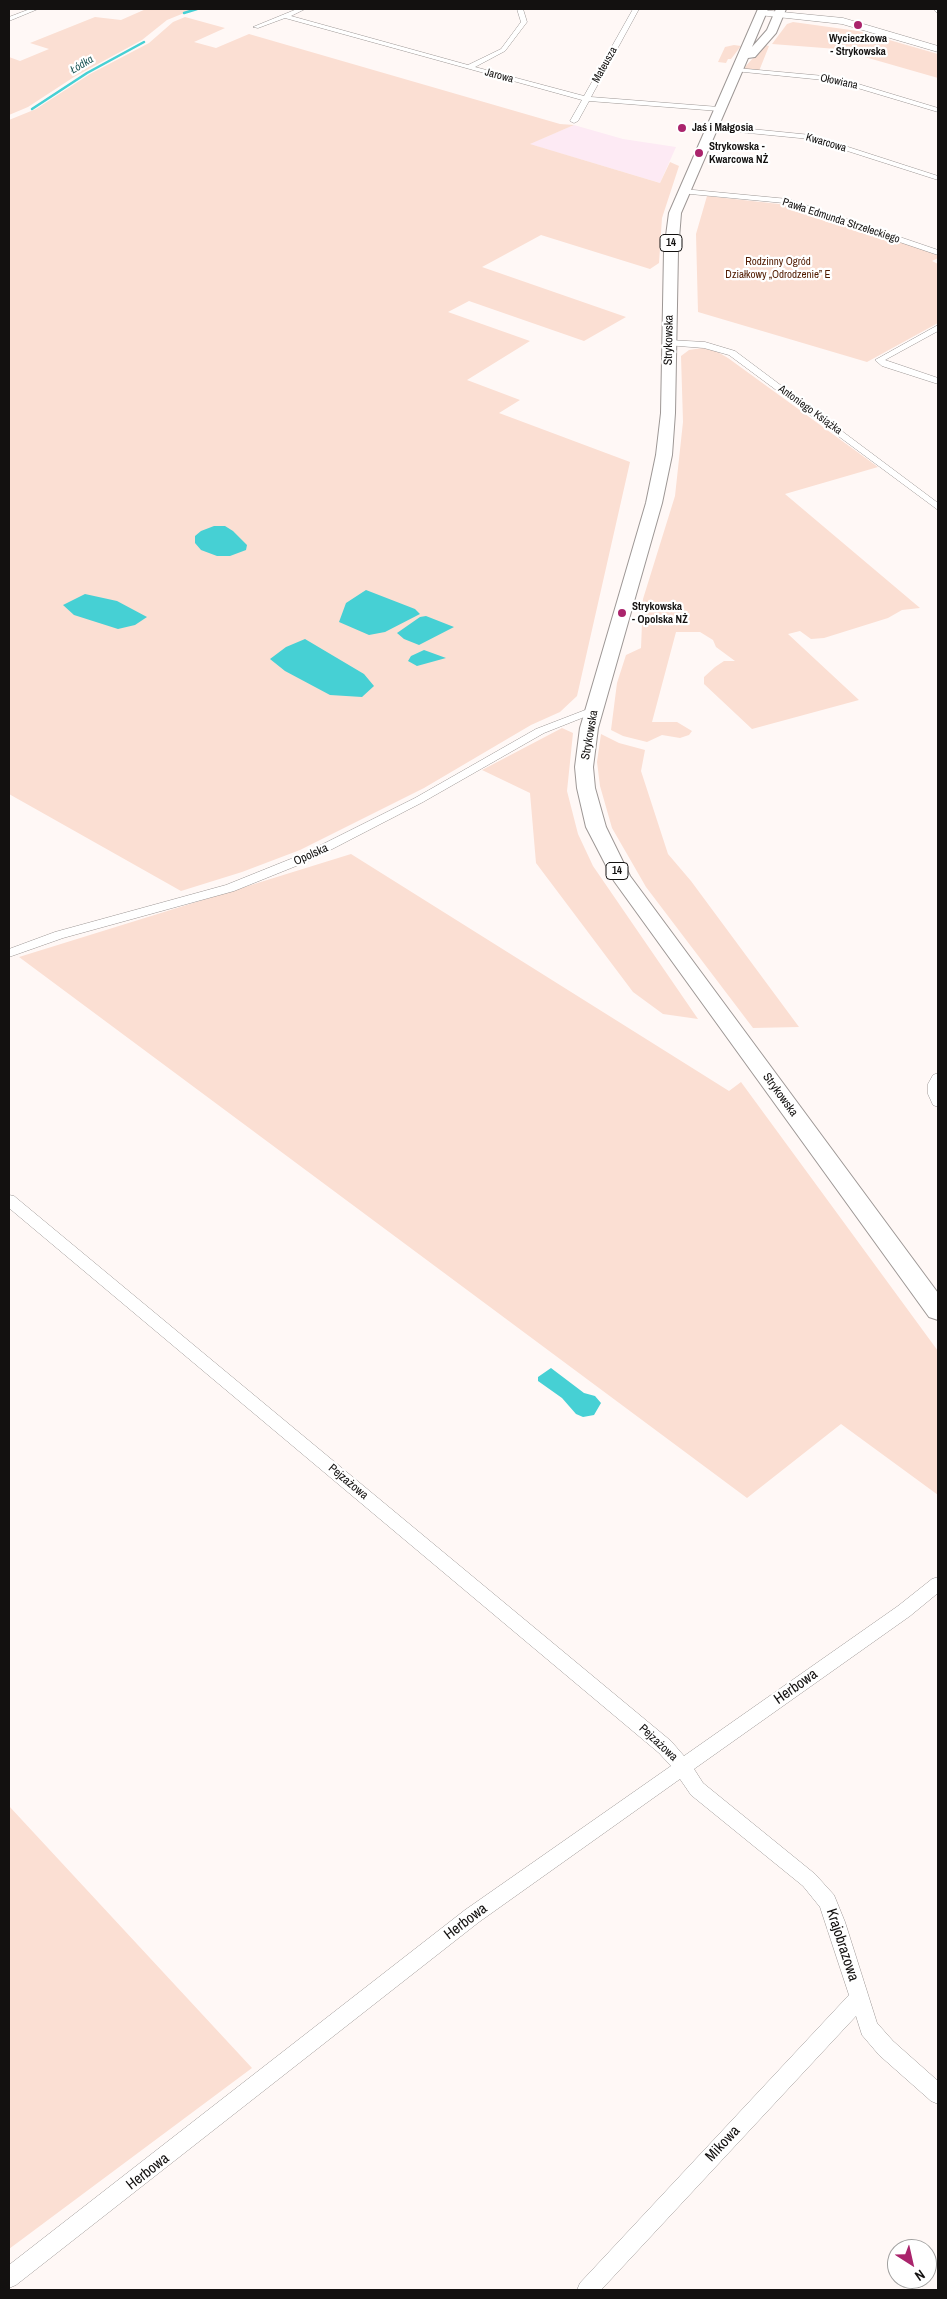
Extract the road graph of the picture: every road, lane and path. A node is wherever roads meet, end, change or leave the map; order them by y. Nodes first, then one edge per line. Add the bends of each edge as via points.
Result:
1 (35, 9) edge
2 (302, 9) edge
3 (520, 9) edge
4 (636, 9) edge
5 (762, 13) edge
6 (779, 14) edge
7 (285, 16) junction
8 (9, 19) edge
9 (256, 27) dead end
10 (938, 49) edge
11 (470, 67) junction
12 (736, 70) junction
13 (586, 99) junction
14 (719, 109) junction
15 (938, 110) edge
16 (574, 121) dead end
17 (711, 127) junction
18 (938, 178) edge
19 (683, 191) junction
20 (938, 253) edge
21 (938, 328) edge
22 (669, 343) junction
23 (938, 381) edge
24 (938, 507) edge
25 (594, 710) junction
26 (9, 954) edge
27 (938, 1078) edge
28 (938, 1102) edge
29 (9, 1200) edge
30 (938, 1311) edge
31 (938, 1584) edge
32 (683, 1768) junction
33 (859, 1998) junction
34 (938, 2094) edge
35 (9, 2278) edge
36 (587, 2290) edge

1 - 8 street
2 - 7 street
3 - 11 street via 524,22 503,50
4 - 13 street, Mateusza
5 - 6 street
5 - 12 main road, Strykowska / 14
6 - 10 street via 881,32
6 - 12 main road, Strykowska / 14 via 767,38
7 - 9 street
7 - 11 street, Jarowa
11 - 13 street, Jarowa
12 - 14 main road, Strykowska / 14
12 - 15 street, Ołowiana via 835,79
13 - 14 street, Jarowa
13 - 16 street, Mateusza
14 - 17 main road, Strykowska / 14
17 - 18 street, Kwarcowa via 811,137
17 - 19 main road, Strykowska / 14
19 - 20 street, Pawła Edmunda Strzeleckiego via 785,201
19 - 22 main road, Strykowska / 14 via 672,238
21 - 23 street via 880,358 880,361
22 - 24 street, Antoniego Książka via 704,345 732,353
22 - 25 main road, Strykowska / 14 via 668,421 660,479
25 - 26 street, Opolska via 540,731 419,800 307,857 230,888 59,935
25 - 30 main road, Strykowska / 14 via 585,746 586,788 596,827 616,869
27 - 28 street via 935,1084
29 - 32 street, Pejzażowa via 665,1747
31 - 32 street, Herbowa
32 - 33 street, Krajobrazowa via 697,1789 809,1880 827,1901
32 - 35 street, Herbowa via 472,1916
33 - 34 street, Krajobrazowa via 870,2028 886,2048
33 - 36 street, Mikowa

